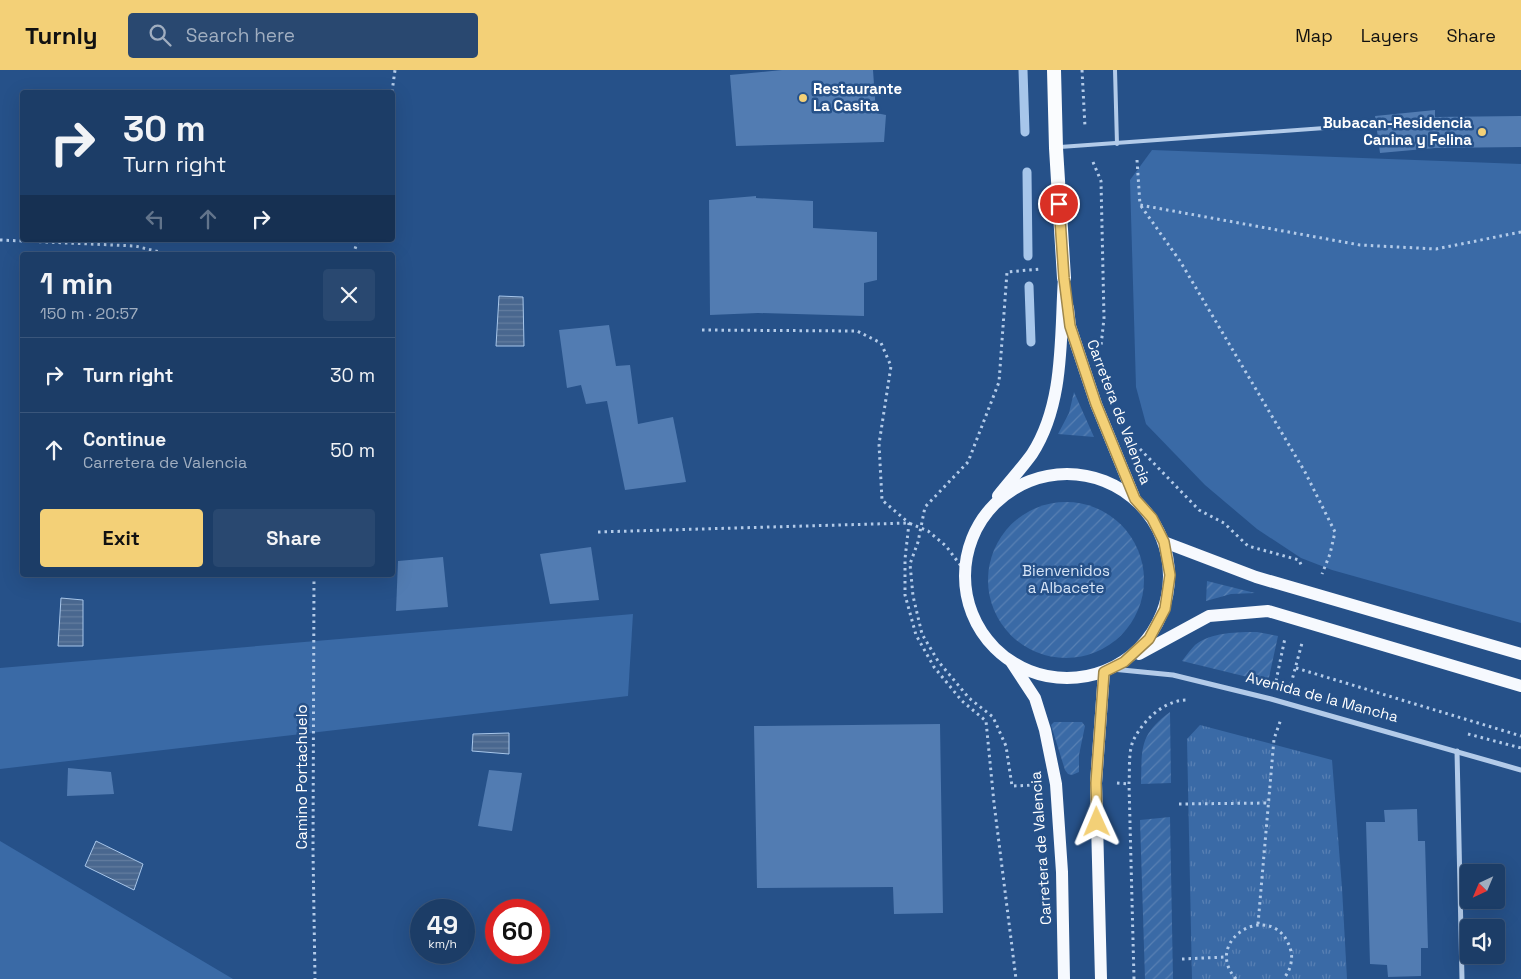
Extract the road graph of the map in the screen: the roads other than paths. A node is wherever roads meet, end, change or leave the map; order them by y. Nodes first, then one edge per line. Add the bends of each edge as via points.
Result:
1 (1054, 70) edge
2 (1115, 70) edge
3 (1352, 126) dead end
4 (1116, 144) junction
5 (1056, 148) junction
6 (1064, 278) junction
7 (1135, 499) junction
8 (982, 518) junction
9 (1164, 542) junction
10 (1521, 654) edge
11 (1124, 662) junction
12 (1012, 663) junction
13 (1108, 671) junction
14 (1521, 686) edge
15 (1457, 751) junction
16 (1521, 770) edge
17 (1064, 979) edge
18 (1101, 979) edge
19 (1462, 979) edge

1 - 5 highway, Carretera de Valencia
2 - 4 lane
3 - 4 lane
4 - 5 lane
5 - 6 highway, Carretera de Valencia
6 - 7 main road, Carretera de Valencia via 1070,326 1096,404
6 - 8 main road, Carretera de Valencia via 1060,365 1051,415 1032,453
7 - 8 main road via 1105,481 1071,474 1037,478 1006,493
7 - 9 main road via 1152,518
8 - 12 main road via 970,543 964,570 967,597 976,623 991,645
9 - 10 main road via 1256,578
9 - 11 main road via 1170,575 1165,609 1149,639
11 - 13 main road
11 - 14 main road via 1209,616 1268,611
12 - 13 main road via 1041,676 1072,679
12 - 17 main road, Carretera de Valencia via 1035,698 1056,784
13 - 15 street, Avenida de la Mancha via 1173,675 1286,702
13 - 18 main road via 1096,783
15 - 16 street, Avenida de la Mancha
15 - 19 street

